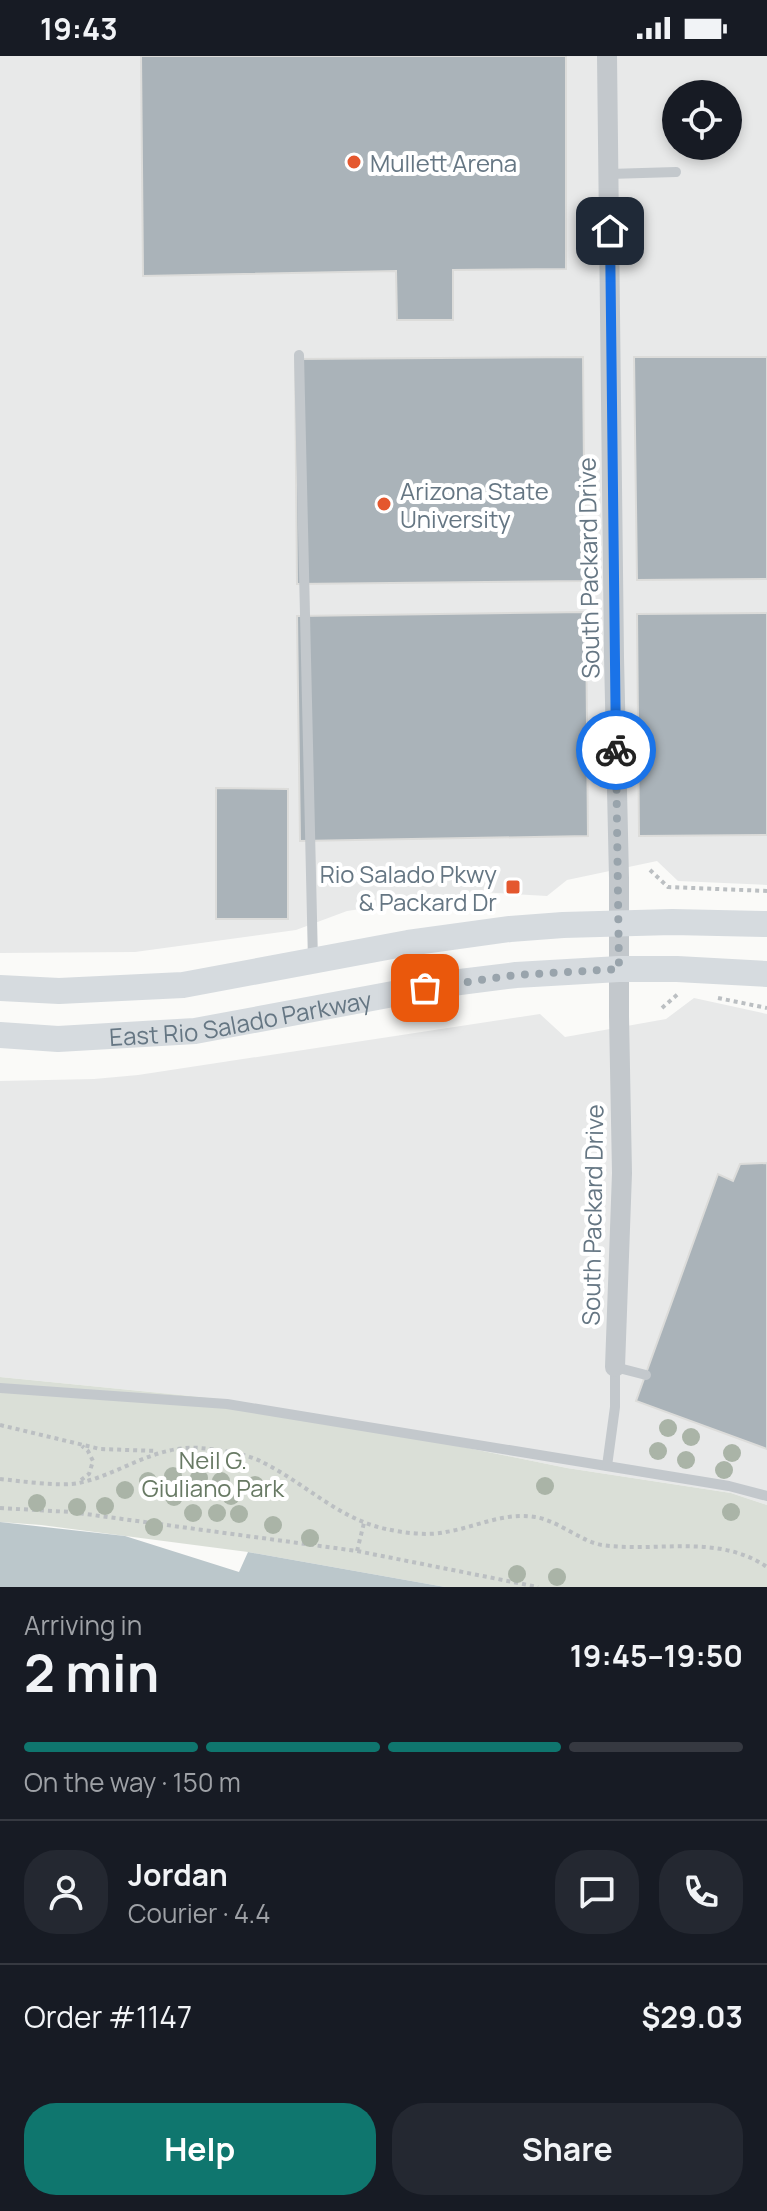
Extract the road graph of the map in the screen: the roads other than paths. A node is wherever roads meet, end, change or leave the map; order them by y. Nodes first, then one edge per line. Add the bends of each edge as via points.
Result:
1 (607, 56) edge
2 (676, 172) dead end
3 (609, 174) junction
4 (299, 355) dead end
5 (620, 923) junction
6 (767, 924) edge
7 (313, 961) junction
8 (619, 969) junction
9 (767, 974) edge
10 (0, 988) edge
11 (0, 1035) edge
12 (615, 1367) junction
13 (646, 1375) dead end
14 (0, 1388) edge
15 (607, 1466) junction
16 (767, 1496) edge

1 - 3 street, South Packard Drive
2 - 3 lane
3 - 5 street, South Packard Drive
4 - 7 lane
5 - 6 main road, East Rio Salado Parkway
5 - 7 main road, East Rio Salado Parkway via 510,929
5 - 8 street, South Packard Drive
7 - 10 main road, East Rio Salado Parkway via 183,985
8 - 9 main road, East Rio Salado Parkway
8 - 11 main road, East Rio Salado Parkway via 452,983 195,1031 58,1039
8 - 12 street, South Packard Drive via 622,1173
12 - 13 lane
12 - 15 lane
14 - 15 lane via 227,1404
15 - 16 lane

